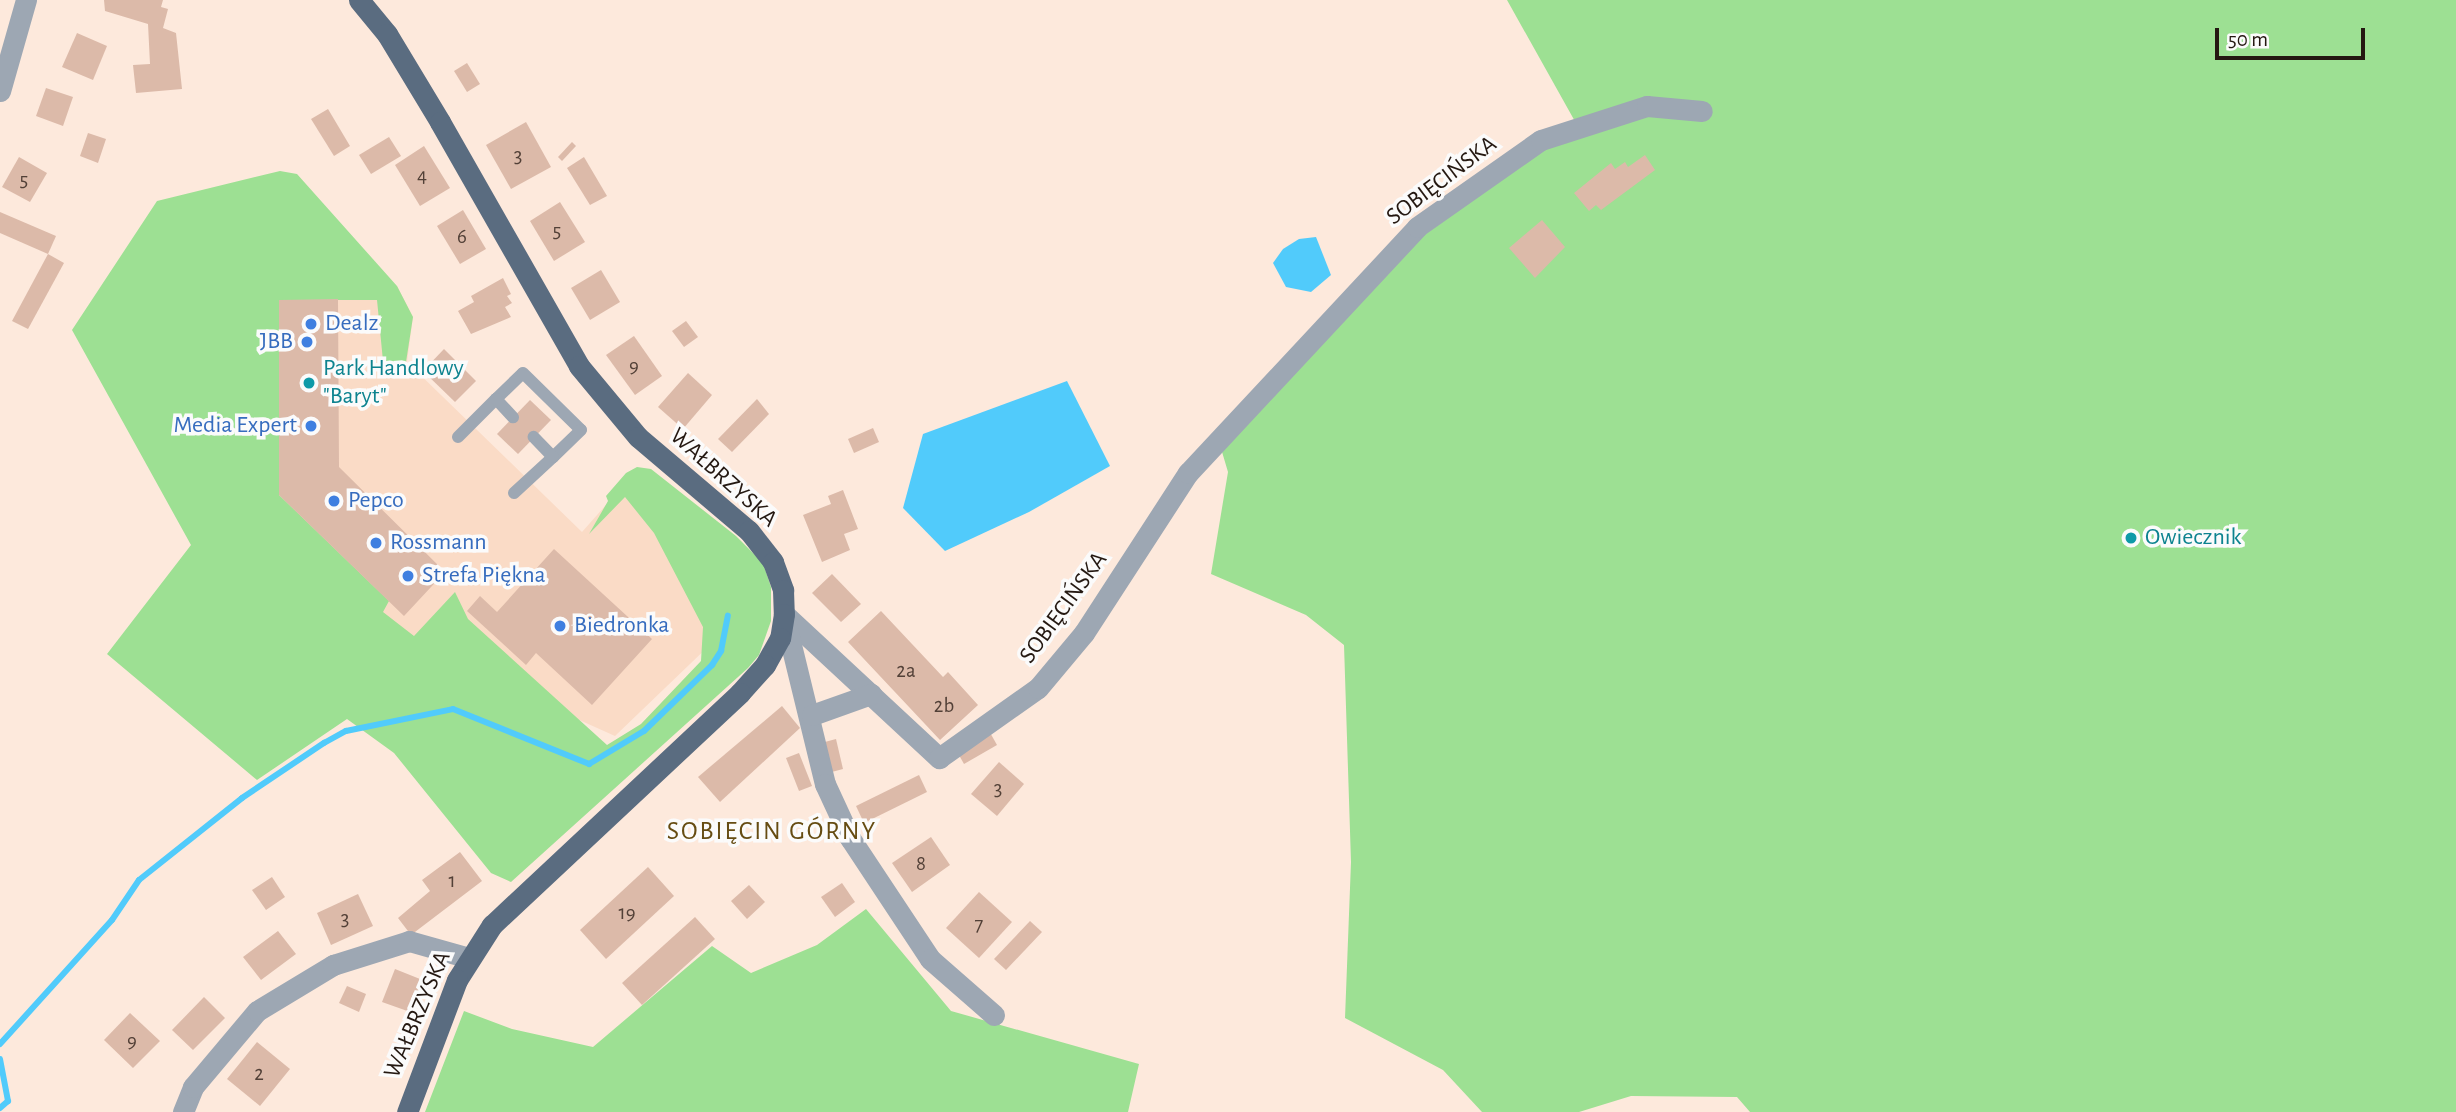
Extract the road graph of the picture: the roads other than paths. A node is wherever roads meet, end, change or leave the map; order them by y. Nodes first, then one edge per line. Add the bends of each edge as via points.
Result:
1 (26, 0) edge
2 (359, 0) edge
3 (0, 91) edge
4 (1702, 111) dead end
5 (496, 399) junction
6 (513, 417) dead end
7 (458, 437) dead end
8 (534, 437) dead end
9 (553, 457) junction
10 (514, 493) dead end
11 (784, 614) junction
12 (871, 694) junction
13 (812, 715) junction
14 (469, 958) junction
15 (994, 1015) dead end
16 (183, 1112) edge
17 (407, 1112) edge

1 - 3 street
2 - 11 main road, WAŁBRZYSKA via 403,62 579,366 638,436 749,531 773,562 783,590
4 - 12 street, SOBIĘCIŃSKA via 1647,106 1541,140 1417,227 1188,473 1084,632 1038,688 939,758
5 - 6 lane
5 - 7 lane
5 - 9 lane via 523,373 580,430
8 - 9 lane
9 - 10 lane
11 - 12 street, SOBIĘCIŃSKA
11 - 13 street
11 - 14 main road, WAŁBRZYSKA via 780,638 765,665 740,693 519,897
12 - 13 street
13 - 15 street via 825,784 880,889 930,959
14 - 16 street via 409,942 333,965 257,1011 193,1087
14 - 17 main road, WAŁBRZYSKA via 448,1000

